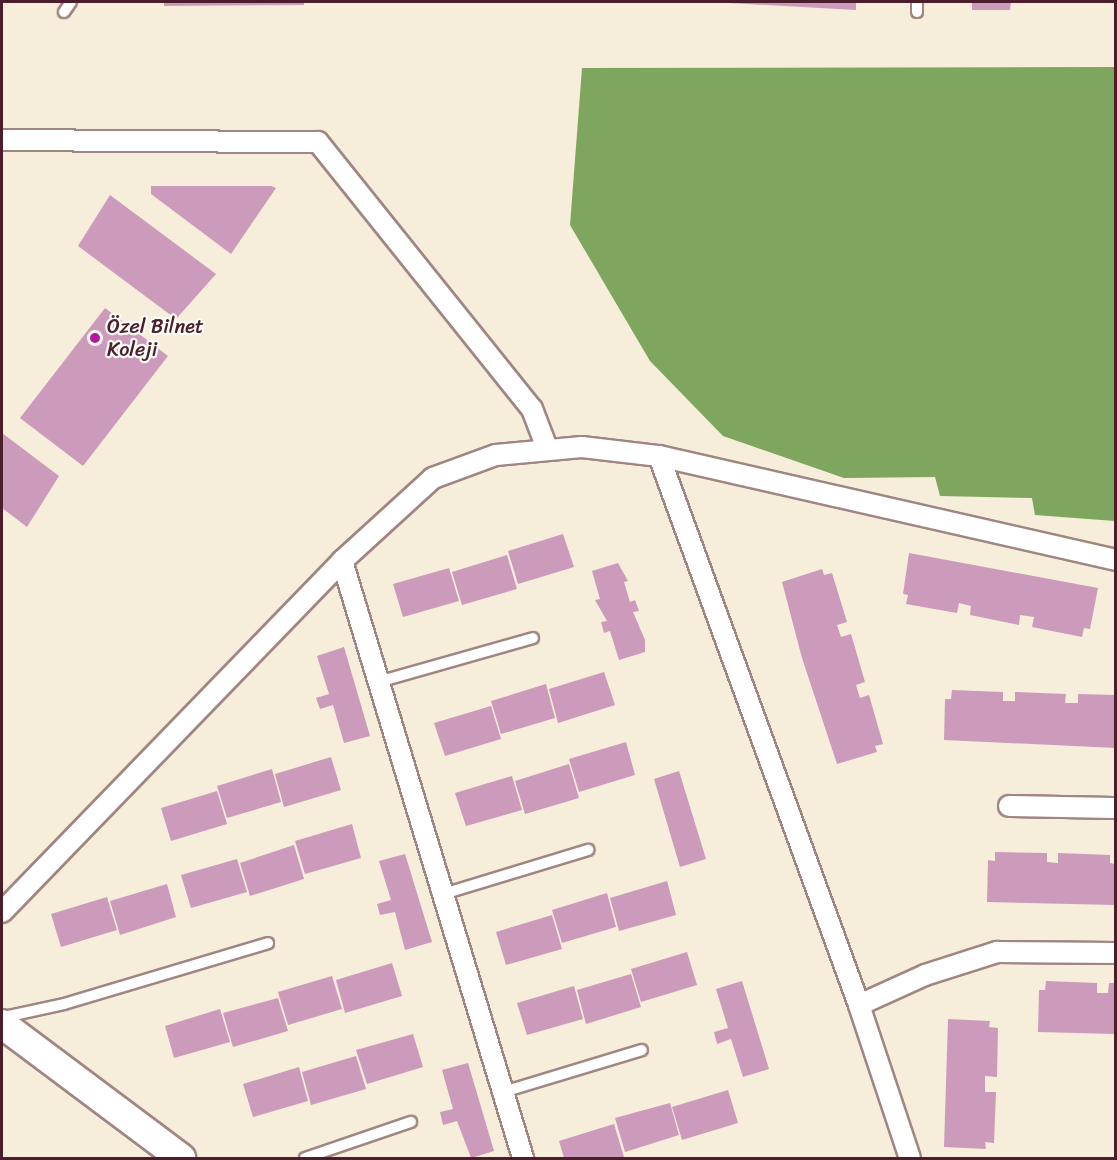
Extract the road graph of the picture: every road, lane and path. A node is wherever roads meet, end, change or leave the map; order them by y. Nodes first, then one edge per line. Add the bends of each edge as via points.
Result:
1 (63, 2) edge
2 (71, 2) edge
3 (2, 140) edge
4 (547, 448) junction
5 (659, 456) junction
6 (1116, 560) edge
7 (342, 561) junction
8 (533, 638) dead end
9 (378, 682) junction
10 (1009, 806) dead end
11 (1116, 808) edge
12 (588, 850) dead end
13 (443, 894) junction
14 (2, 912) edge
15 (268, 943) dead end
16 (1116, 953) edge
17 (859, 1005) junction
18 (4, 1016) edge
19 (642, 1050) dead end
20 (503, 1092) junction
21 (411, 1122) dead end
22 (181, 1158) edge
23 (305, 1158) edge
24 (523, 1158) edge
25 (910, 1158) edge

1 - 2 lane via 63,12
3 - 4 street via 318,142 532,409
4 - 5 street via 591,447
4 - 7 street via 496,455 432,478
5 - 6 street
5 - 17 street
7 - 9 street
7 - 14 street
8 - 9 lane
9 - 13 street
10 - 11 street
12 - 13 lane
13 - 20 street
15 - 18 lane via 64,1004
16 - 17 street via 997,952 925,975
17 - 25 street
18 - 22 street via 40,1050
19 - 20 lane
20 - 24 street
21 - 23 lane

